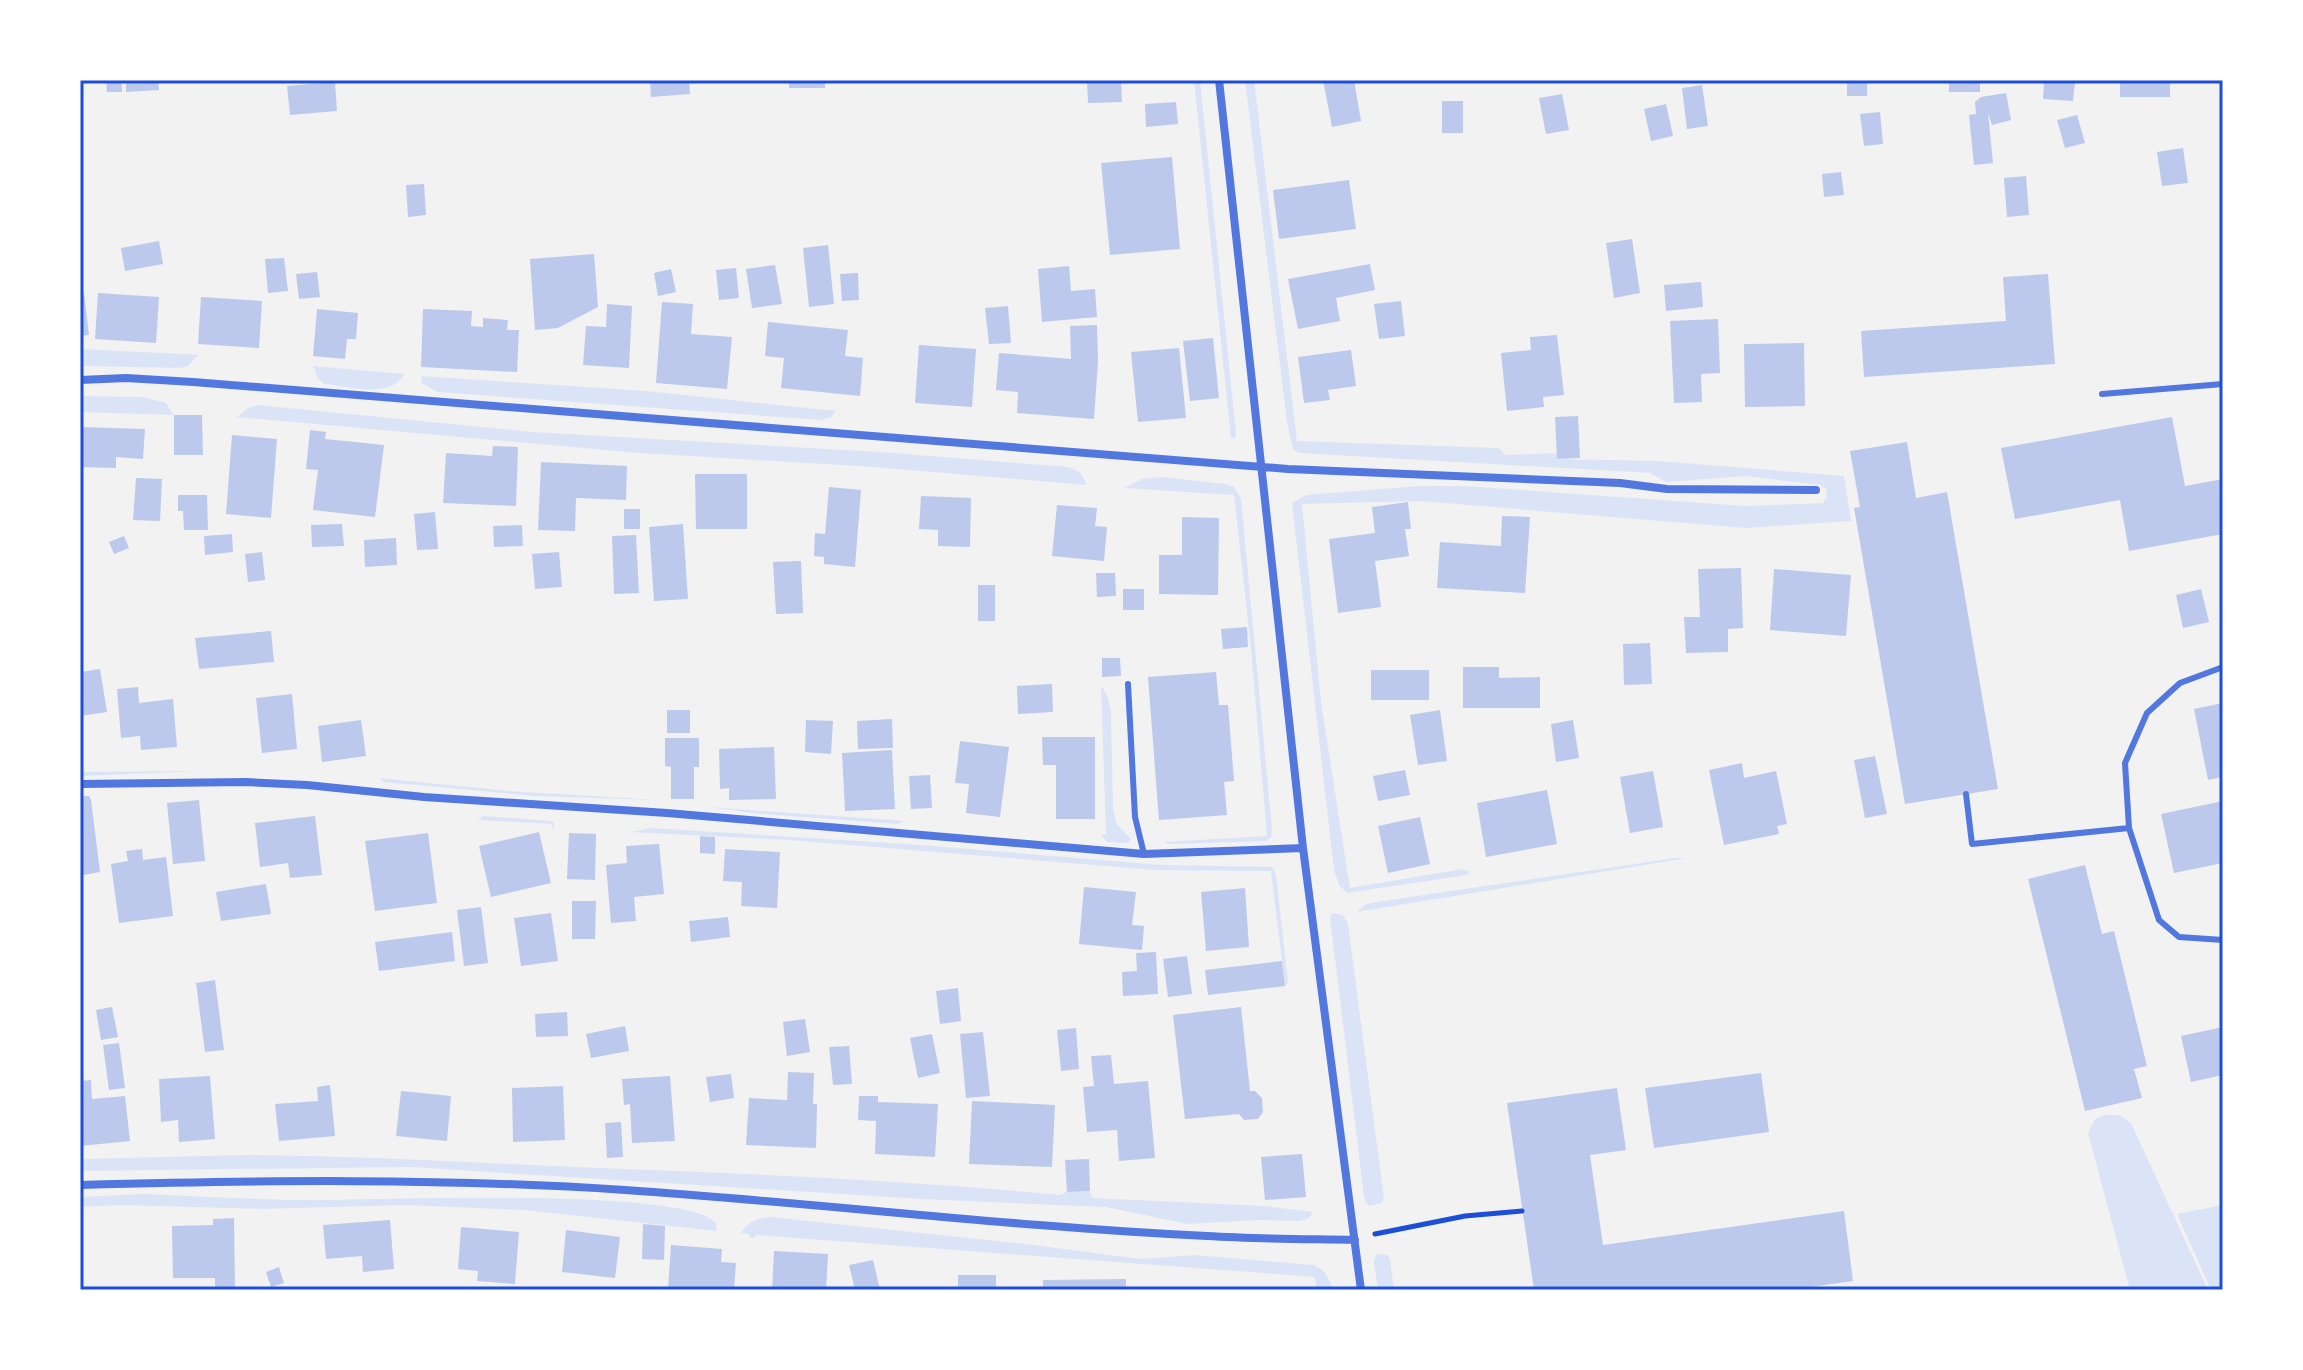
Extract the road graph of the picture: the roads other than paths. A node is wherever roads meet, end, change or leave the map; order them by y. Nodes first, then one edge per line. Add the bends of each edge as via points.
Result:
1 (1219, 80) edge
2 (80, 380) edge
3 (2223, 384) edge
4 (2102, 394) dead end
5 (1261, 467) junction
6 (1816, 490) dead end
7 (2223, 667) edge
8 (1128, 684) dead end
9 (80, 784) edge
10 (1966, 794) dead end
11 (2129, 828) junction
12 (1303, 848) junction
13 (1144, 854) junction
14 (2223, 940) edge
15 (80, 1185) edge
16 (1355, 1240) junction
17 (1361, 1290) edge

1 - 5 street
2 - 5 street via 193,382
3 - 4 lane
5 - 6 street via 1667,489
5 - 12 street
7 - 11 lane via 2180,683 2147,713 2125,763
8 - 13 lane via 1135,817
9 - 13 street via 307,785
10 - 11 lane via 1972,844
11 - 14 lane via 2159,920 2179,937
12 - 13 street
12 - 16 street
15 - 16 street via 428,1182 607,1189 1209,1237
16 - 17 street

